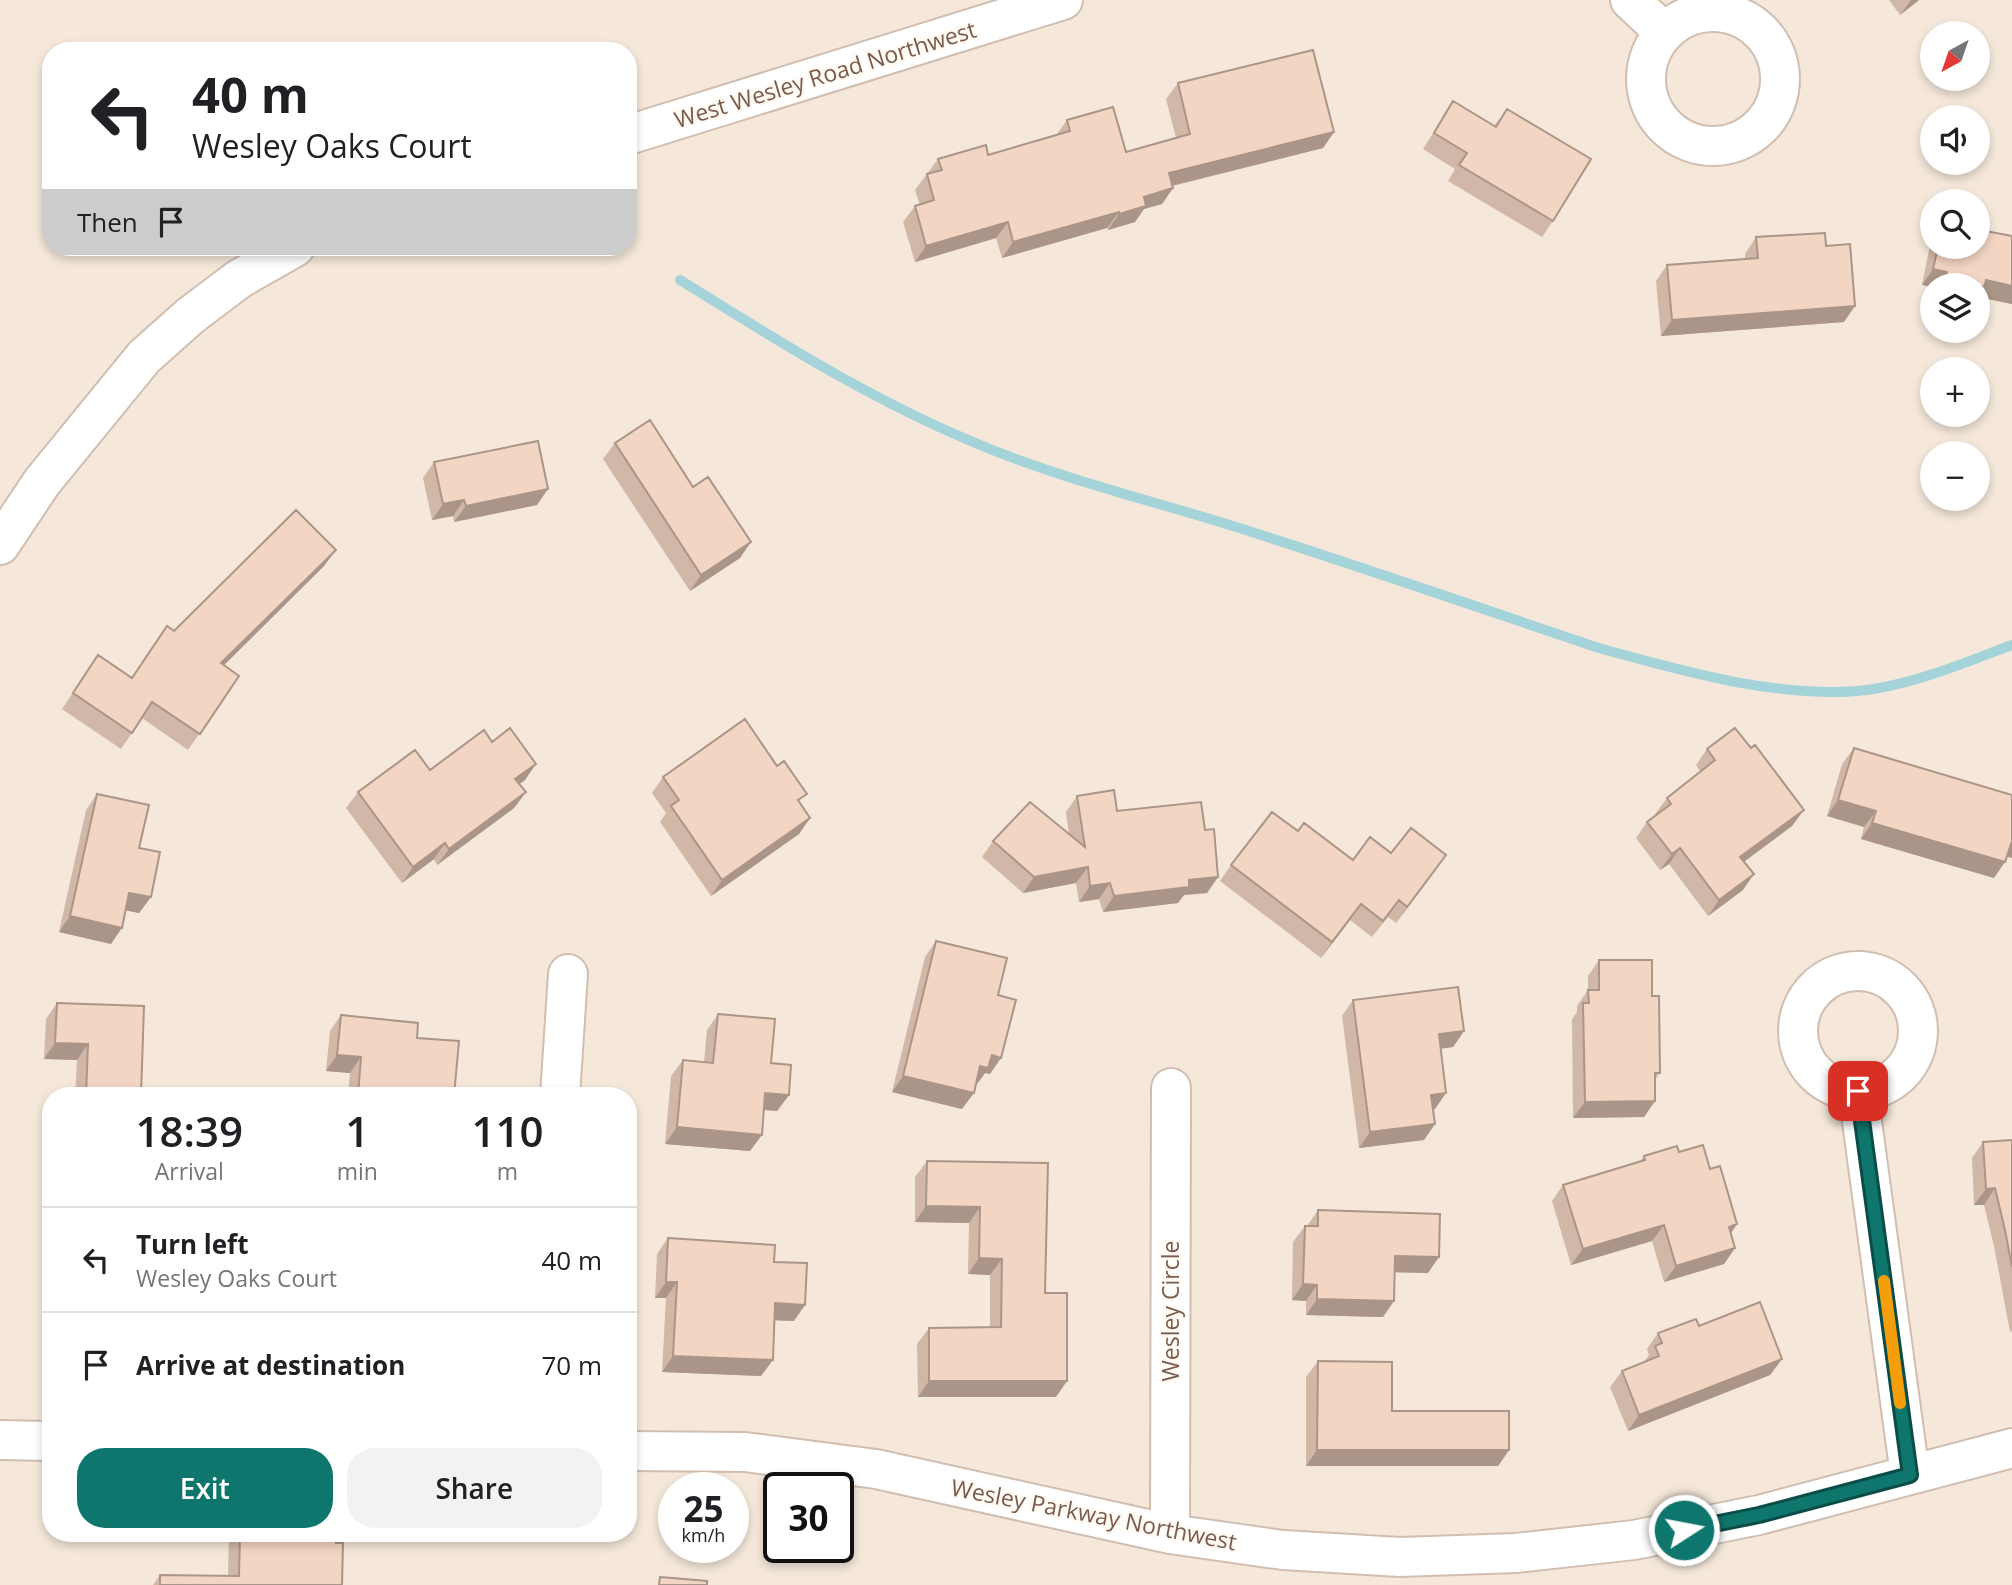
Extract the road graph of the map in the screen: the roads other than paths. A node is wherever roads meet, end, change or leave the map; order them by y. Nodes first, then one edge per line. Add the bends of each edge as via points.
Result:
1 (1062, 0) edge
2 (1630, 0) edge
3 (1664, 32) dead end
4 (637, 132) edge
5 (279, 256) edge
6 (0, 545) edge
7 (568, 974) dead end
8 (561, 1087) edge
9 (1171, 1088) dead end
10 (1858, 1091) dead end
11 (0, 1440) edge
12 (42, 1441) edge
13 (2012, 1448) edge
14 (637, 1451) edge
15 (1910, 1475) junction
16 (1170, 1534) junction

1 - 4 street, West Wesley Road Northwest
2 - 3 street
5 - 6 street via 239,279 144,357 43,482
7 - 8 street
9 - 16 street, Wesley Circle
10 - 15 street
11 - 12 street
13 - 15 street, Wesley Parkway Northwest
14 - 16 street, Wesley Parkway Northwest via 745,1452 876,1469
15 - 16 street, Wesley Parkway Northwest via 1759,1515 1634,1540 1516,1553 1387,1556 1283,1550

